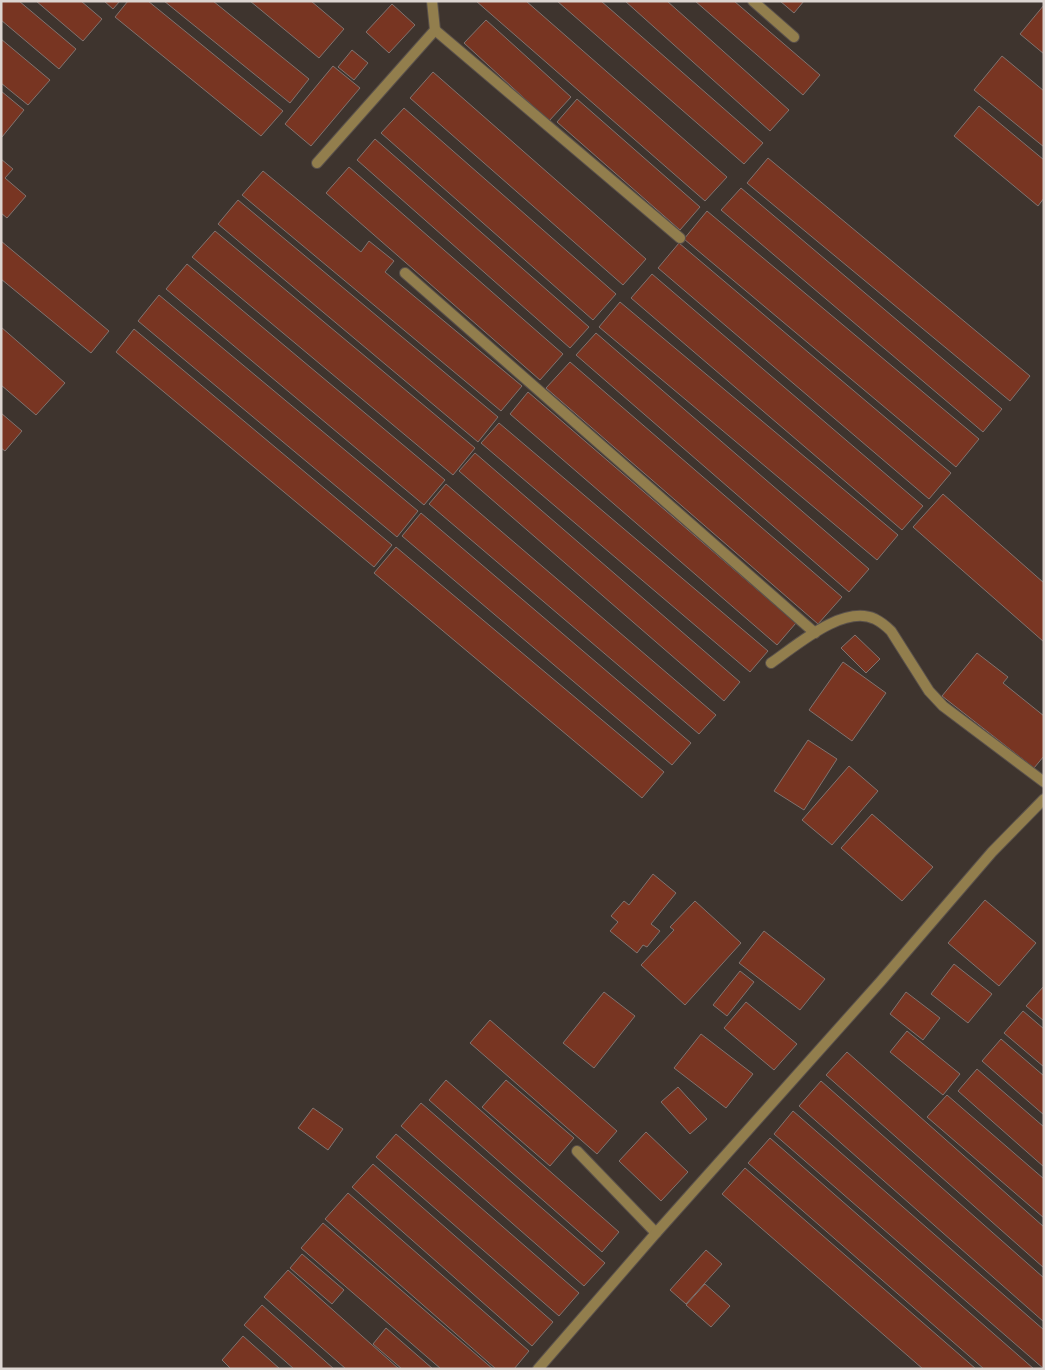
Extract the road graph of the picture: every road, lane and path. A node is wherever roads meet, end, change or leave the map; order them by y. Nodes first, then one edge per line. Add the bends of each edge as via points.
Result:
1 (432, 1) edge
2 (753, 1) edge
3 (435, 30) junction
4 (794, 37) dead end
5 (317, 163) dead end
6 (680, 238) dead end
7 (405, 273) dead end
8 (815, 633) junction
9 (771, 663) dead end
10 (1044, 782) edge
11 (1044, 799) edge
12 (577, 1151) dead end
13 (656, 1233) junction
14 (538, 1369) edge

1 - 3 street
2 - 4 street
3 - 5 street
3 - 6 street
7 - 8 street
8 - 9 street
8 - 10 street via 841,619 854,616 874,618 891,631 929,691 943,706
11 - 13 street via 992,852
12 - 13 street
13 - 14 street

